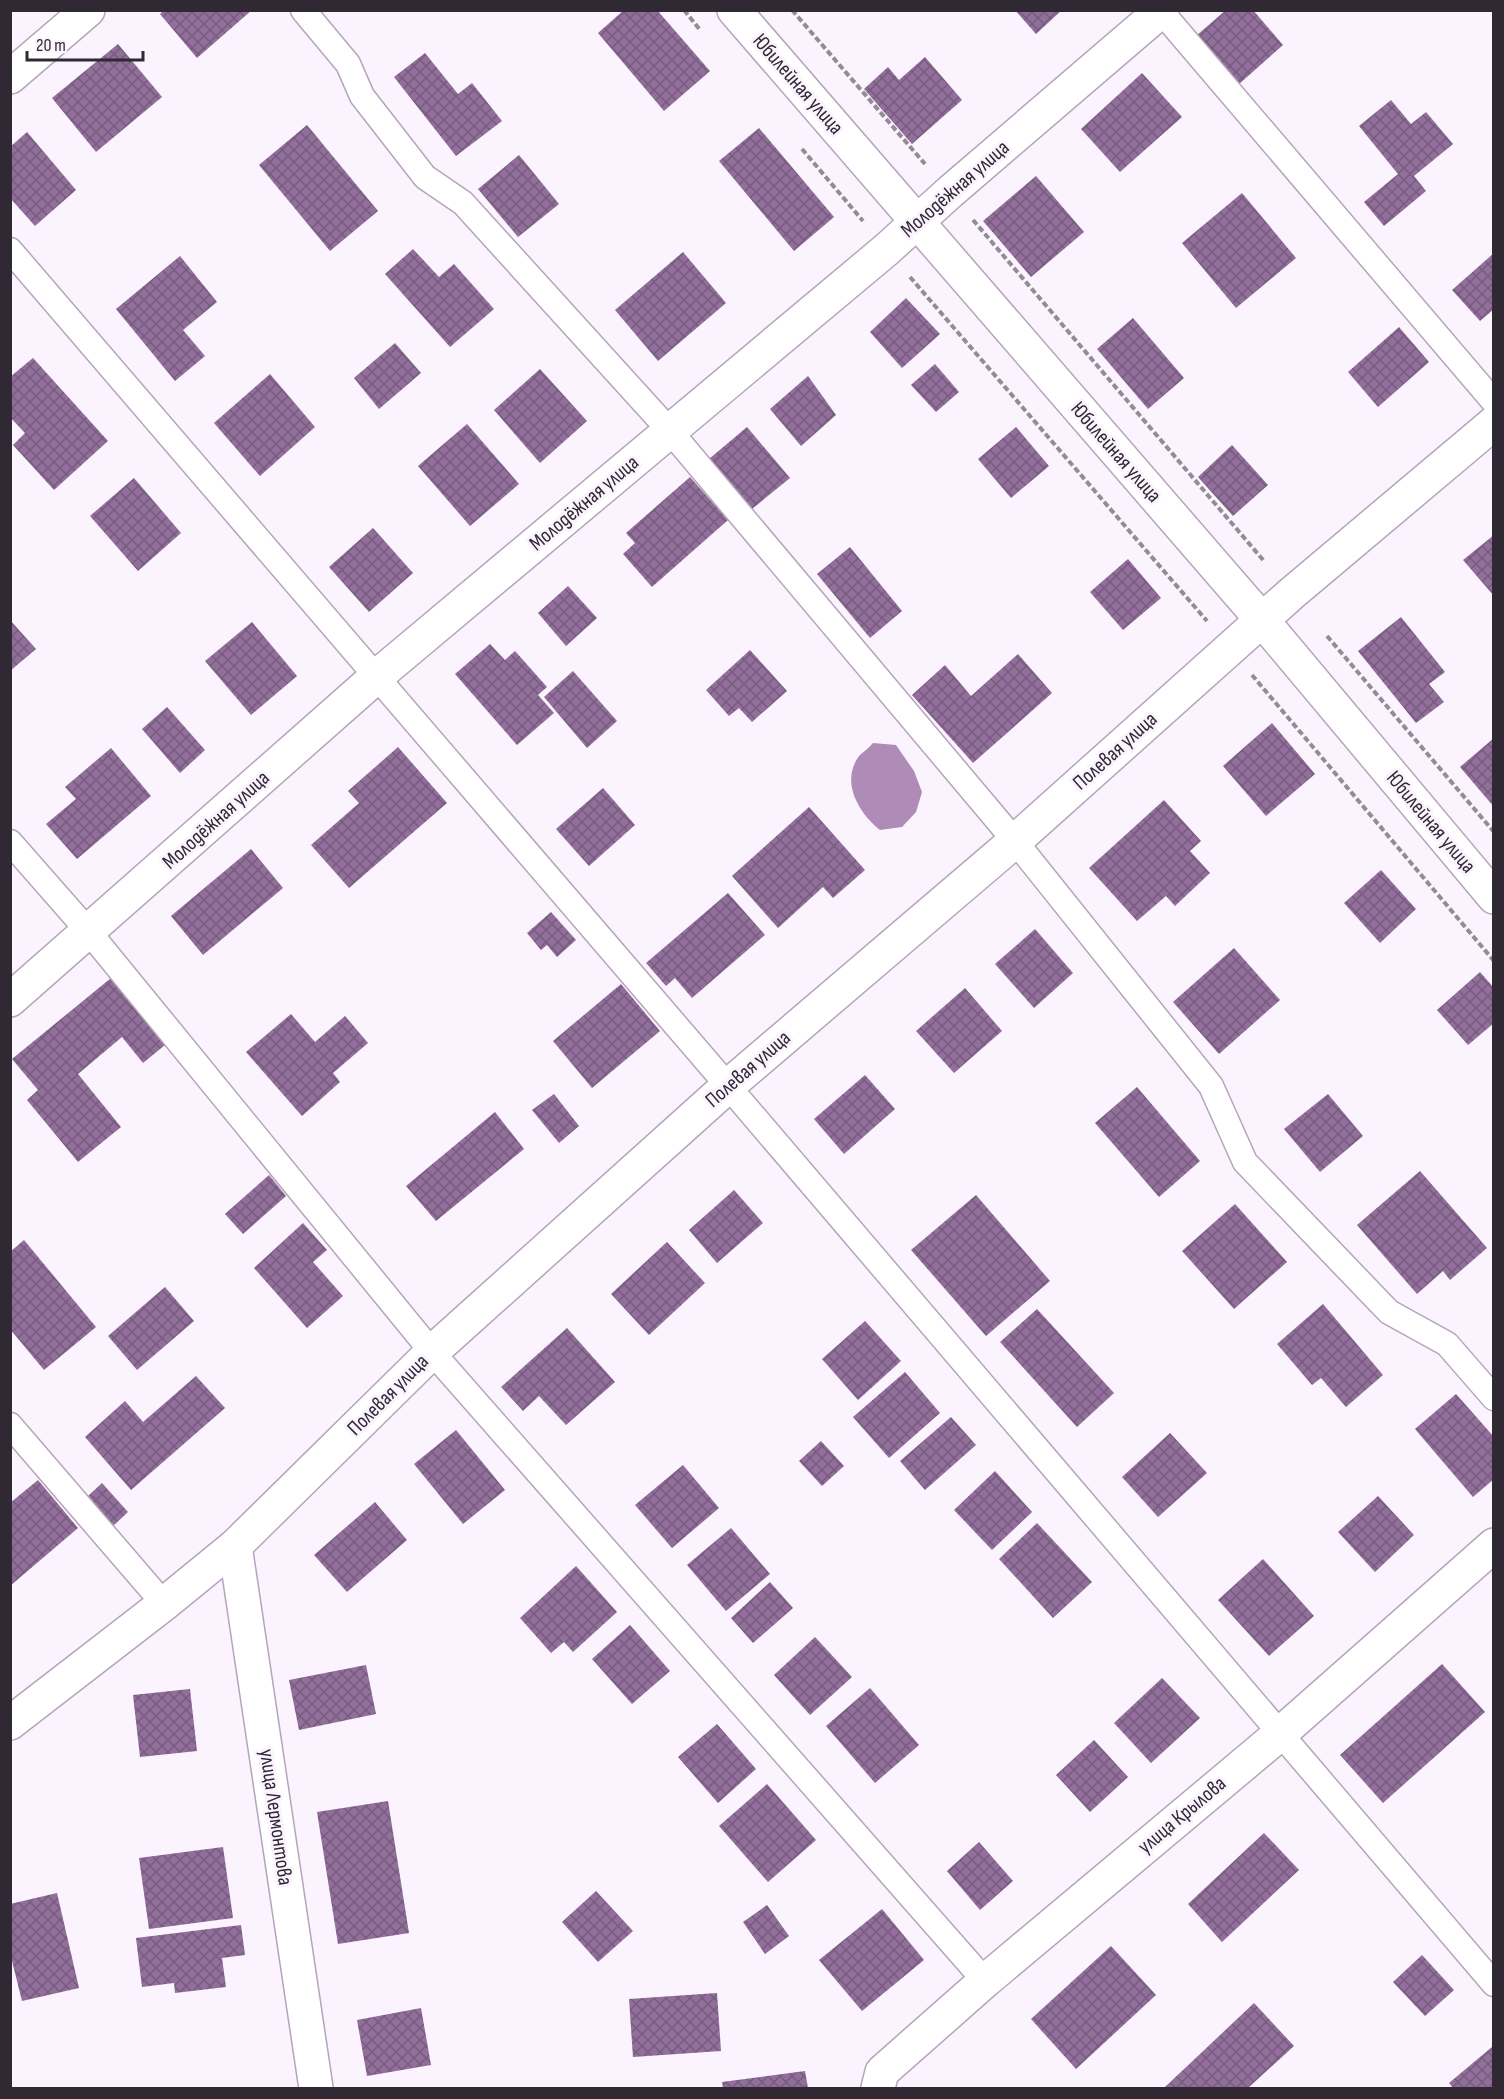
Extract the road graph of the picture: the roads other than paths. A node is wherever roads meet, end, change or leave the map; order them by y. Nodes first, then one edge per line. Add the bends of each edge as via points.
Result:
1 (87, 10) edge
2 (303, 10) edge
3 (734, 10) edge
4 (1161, 11) edge
5 (10, 77) edge
6 (918, 222) junction
7 (10, 250) edge
8 (1494, 402) edge
9 (1494, 423) edge
10 (670, 431) junction
11 (1262, 620) junction
12 (376, 677) junction
13 (1015, 841) junction
14 (10, 842) edge
15 (1494, 897) edge
16 (89, 932) junction
17 (10, 1000) edge
18 (728, 1086) junction
19 (432, 1352) junction
20 (1494, 1398) edge
21 (10, 1425) edge
22 (1494, 1545) edge
23 (236, 1546) junction
24 (164, 1604) junction
25 (10, 1723) edge
26 (1281, 1733) junction
27 (985, 1981) junction
28 (1494, 1984) edge
29 (316, 2088) edge
30 (878, 2088) edge

1 - 5 street
2 - 10 lane via 348,64 362,96 425,177 464,203
3 - 6 street, Юбилейная улица
4 - 6 street, Молодёжная улица
4 - 8 lane
6 - 10 street, Молодёжная улица
6 - 11 street, Юбилейная улица
7 - 12 lane
9 - 11 street, Полевая улица
10 - 12 street, Молодёжная улица
10 - 13 lane
11 - 13 street, Полевая улица
11 - 15 street, Юбилейная улица
12 - 16 street, Молодёжная улица
12 - 18 lane
13 - 18 street, Полевая улица
13 - 20 lane via 1210,1086 1245,1162 1389,1312 1447,1344
14 - 16 lane
16 - 17 street, Молодёжная улица
16 - 19 lane
18 - 19 street, Полевая улица
18 - 26 lane
19 - 23 street, Полевая улица
19 - 27 lane
21 - 24 lane
22 - 26 street, улица Крылова
23 - 24 street, Полевая улица
23 - 29 street, улица Лермонтова
24 - 25 street, Полевая улица
26 - 27 street, улица Крылова
26 - 28 lane
27 - 30 street, улица Крылова via 882,2072

